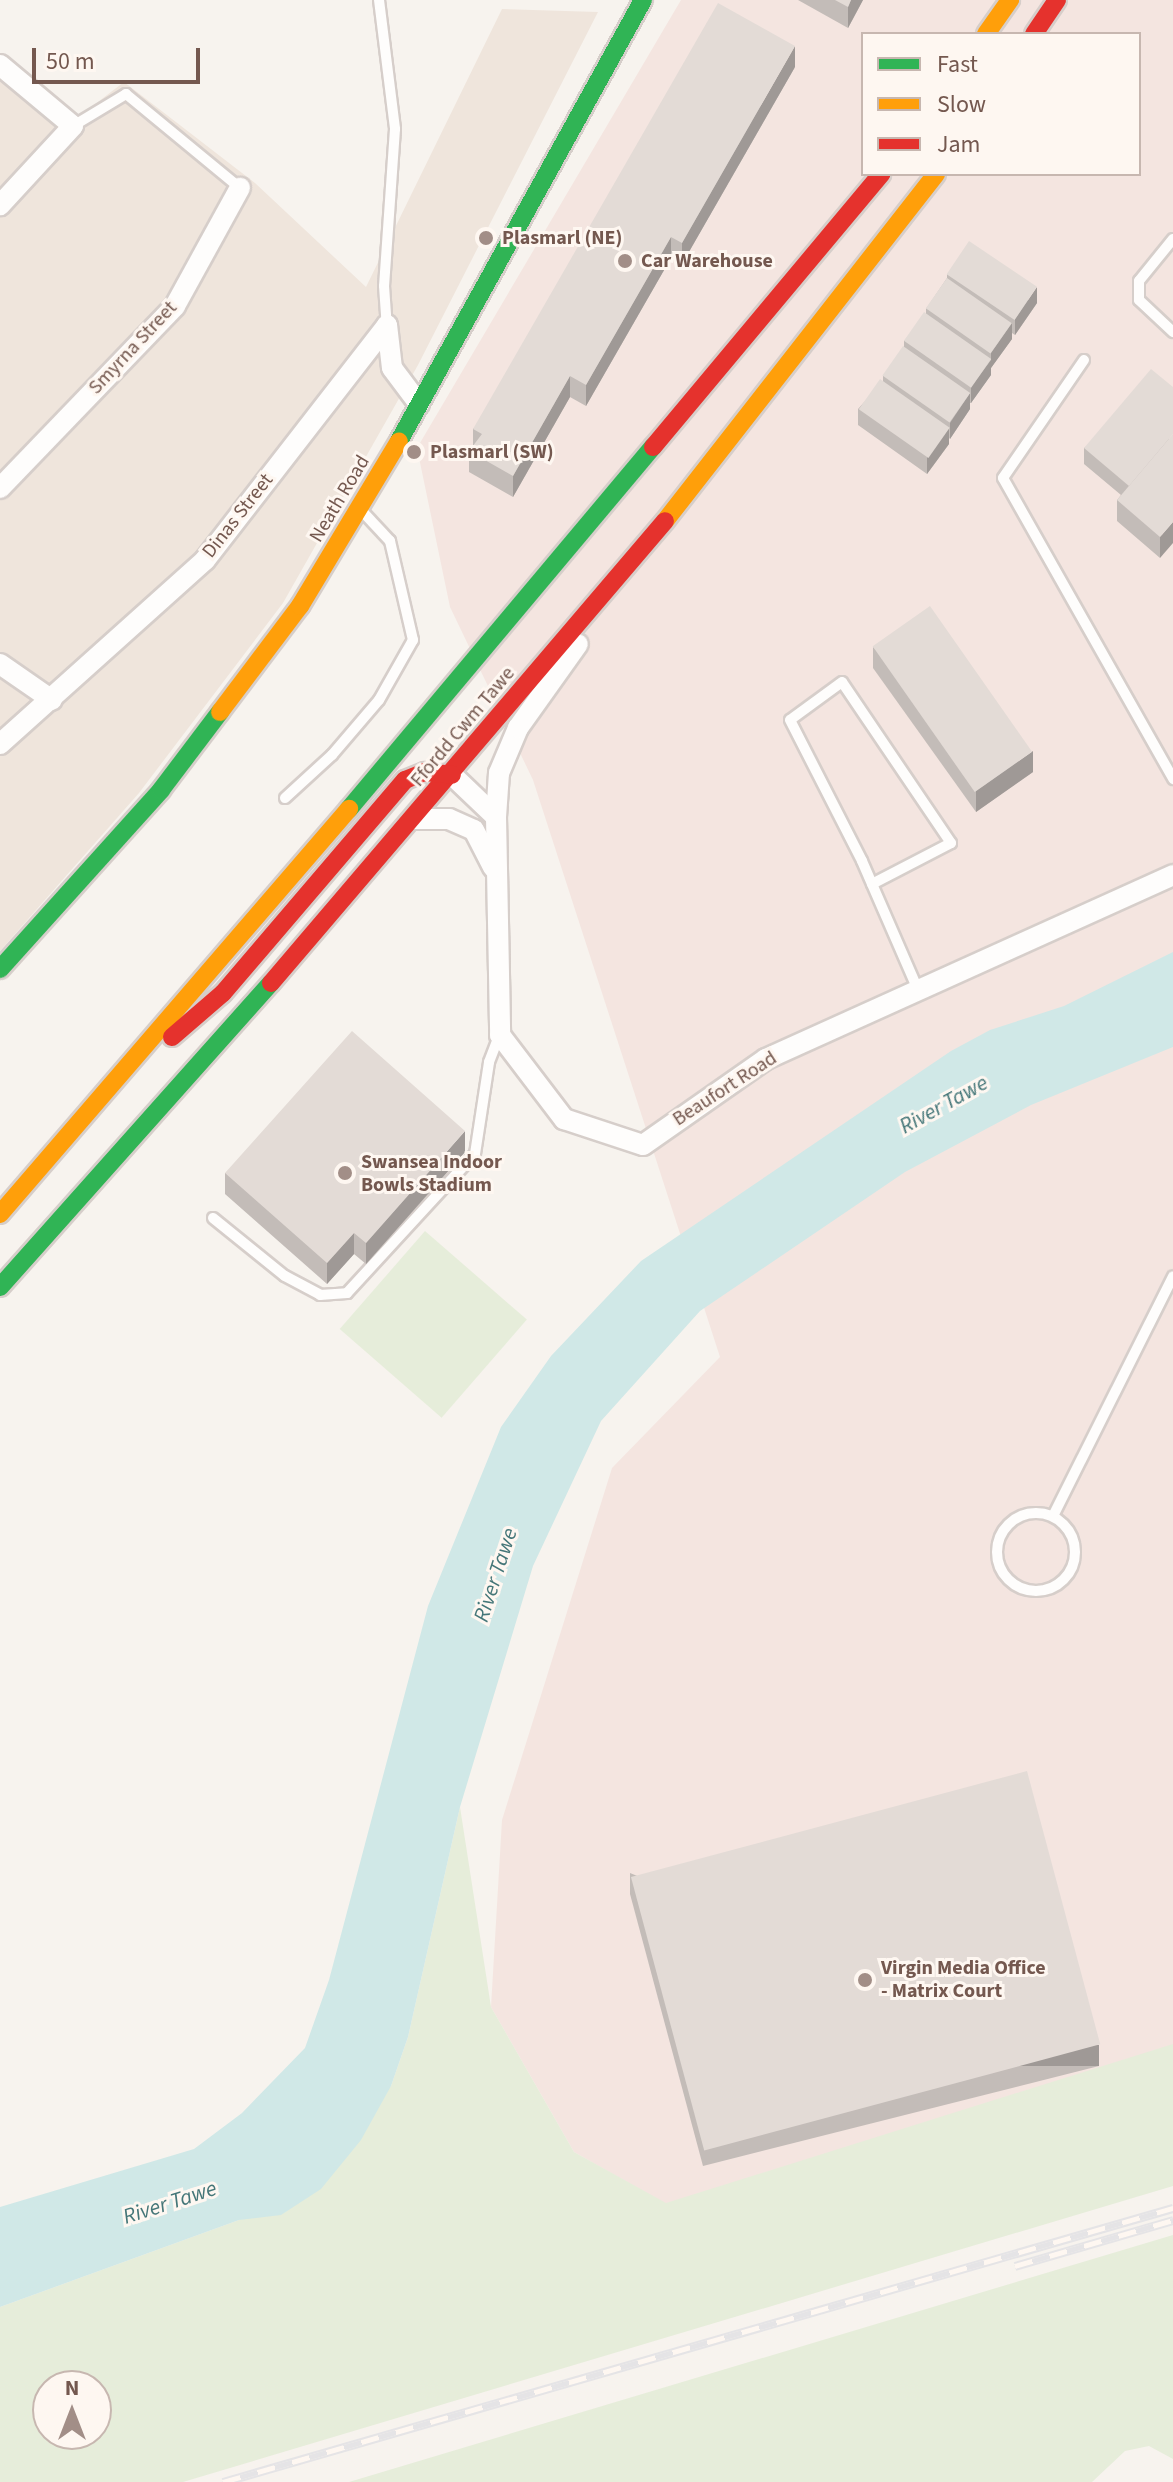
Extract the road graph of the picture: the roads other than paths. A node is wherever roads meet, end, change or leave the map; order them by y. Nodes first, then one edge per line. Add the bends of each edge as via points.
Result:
1 (379, 0) edge
2 (643, 0) edge
3 (1010, 0) edge
4 (1057, 0) edge
5 (987, 32) edge
6 (1035, 32) edge
7 (0, 65) edge
8 (73, 126) junction
9 (879, 176) edge
10 (934, 176) edge
11 (240, 188) joint
12 (0, 205) edge
13 (1173, 239) edge
14 (387, 325) junction
15 (1173, 332) edge
16 (1084, 360) dead end
17 (419, 404) junction
18 (0, 488) edge
19 (679, 505) junction
20 (361, 510) junction
21 (0, 664) edge
22 (52, 700) junction
23 (0, 744) edge
24 (452, 775) junction
25 (1173, 779) edge
26 (285, 798) dead end
27 (496, 817) junction
28 (414, 819) junction
29 (497, 875) junction
30 (1173, 875) edge
31 (872, 884) junction
32 (0, 969) edge
33 (918, 990) junction
34 (500, 1035) junction
35 (91, 1107) junction
36 (0, 1214) edge
37 (213, 1218) dead end
38 (1173, 1276) edge
39 (0, 1287) edge
40 (1053, 1516) junction

1 - 14 lane via 395,129 384,286
2 - 17 main road, Neath Road
3 - 5 main road
4 - 6 main road
7 - 8 street
8 - 11 lane via 126,94
8 - 12 street
9 - 35 main road, Ffordd Cwm Tawe via 399,750
10 - 19 main road, Ffordd Cwm Tawe
11 - 18 street, Smyrna Street via 175,306
13 - 15 lane via 1139,281 1139,300
14 - 17 street via 392,368
14 - 22 street, Dinas Street via 205,560
16 - 25 lane via 1003,478
17 - 20 main road, Neath Road
19 - 24 main road, Ffordd Cwm Tawe
19 - 27 street via 518,728 499,773
20 - 26 lane via 390,541 413,640 379,700 332,755
20 - 32 main road, Neath Road via 300,606 161,790
21 - 22 street
22 - 23 street, Dinas Street
24 - 27 street
24 - 28 main road, Ffordd Cwm Tawe
24 - 35 main road via 425,772 405,780 223,993
27 - 29 street
28 - 29 street via 449,819 474,830
28 - 39 main road, Ffordd Cwm Tawe via 169,1102
29 - 34 street
30 - 33 street, Beaufort Road
31 - 31 lane via 790,720 842,682 951,843
31 - 33 lane
33 - 34 street, Beaufort Road via 766,1059 643,1145 564,1119
34 - 37 lane via 489,1062 475,1154 347,1293 320,1295 285,1276
35 - 36 main road, Ffordd Cwm Tawe
38 - 40 lane
40 - 40 lane via 1074,1541 1068,1576 1048,1590 1021,1589 1005,1578 997,1561 1003,1530 1025,1514

